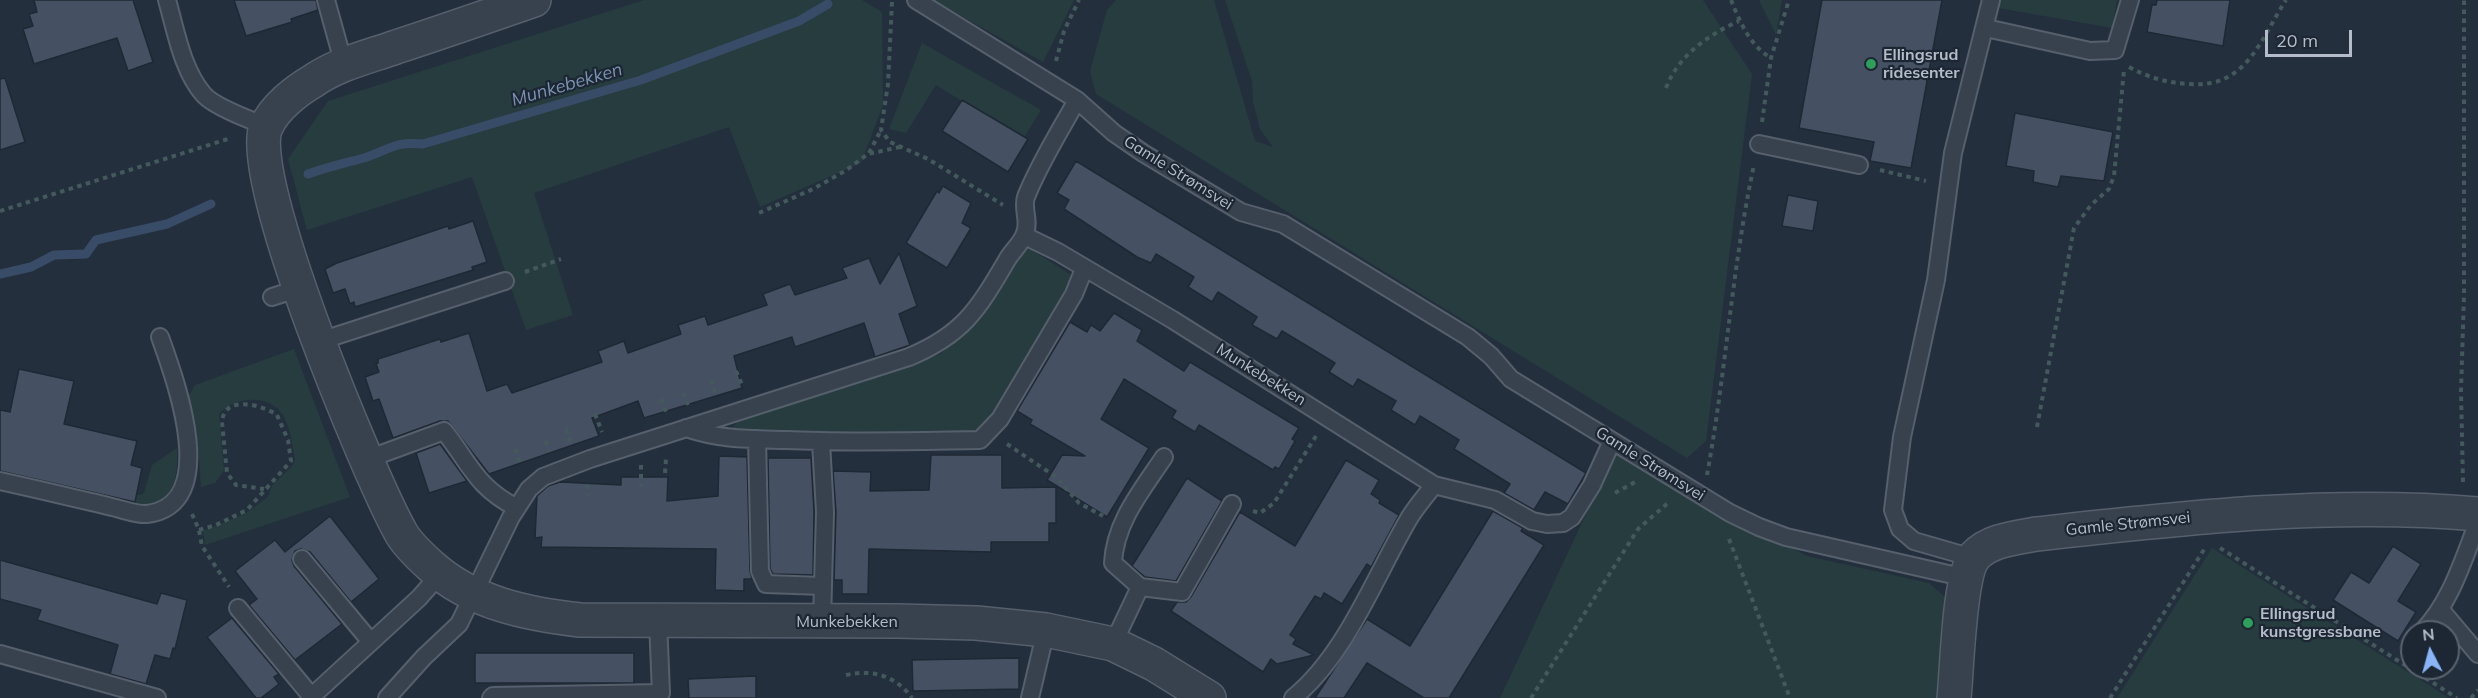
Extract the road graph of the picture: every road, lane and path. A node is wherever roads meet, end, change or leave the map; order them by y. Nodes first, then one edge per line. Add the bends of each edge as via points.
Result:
1 (167, 0) edge
2 (326, 0) edge
3 (534, 0) edge
4 (892, 0) edge
5 (916, 0) edge
6 (1079, 0) edge
7 (1731, 0) edge
8 (1789, 0) edge
9 (1991, 0) edge
10 (2130, 0) edge
11 (2286, 0) edge
12 (2464, 0) edge
13 (1739, 21) junction
14 (1986, 28) junction
15 (1771, 58) junction
16 (344, 65) junction
17 (1050, 81) junction
18 (1666, 88) dead end
19 (1077, 100) junction
20 (266, 126) junction
21 (881, 130) junction
22 (1759, 144) junction
23 (901, 146) junction
24 (868, 154) junction
25 (1859, 165) joint
26 (1912, 178) dead end
27 (0, 211) edge
28 (759, 213) dead end
29 (1026, 228) junction
30 (561, 259) dead end
31 (1084, 269) junction
32 (505, 281) joint
33 (160, 337) dead end
34 (320, 341) junction
35 (1328, 417) junction
36 (2037, 427) dead end
37 (686, 428) junction
38 (989, 432) junction
39 (757, 439) junction
40 (1612, 441) junction
41 (822, 442) junction
42 (1164, 457) dead end
43 (365, 460) junction
44 (0, 481) edge
45 (1434, 485) junction
46 (264, 489) junction
47 (182, 492) junction
48 (1703, 496) junction
49 (1232, 504) joint
50 (517, 508) junction
51 (1730, 513) junction
52 (2474, 516) edge
53 (1120, 525) junction
54 (199, 530) junction
55 (302, 559) dead end
56 (1970, 568) junction
57 (441, 573) junction
58 (823, 586) junction
59 (1140, 587) junction
60 (474, 593) junction
61 (238, 608) joint
62 (2440, 609) junction
63 (2431, 620) edge
64 (658, 621) junction
65 (822, 622) junction
66 (1046, 630) junction
67 (371, 642) junction
68 (1113, 644) junction
69 (0, 654) edge
70 (2478, 654) edge
71 (846, 675) dead end
72 (2478, 690) edge
73 (661, 696) edge
74 (311, 697) edge
75 (157, 698) edge
76 (387, 698) edge
77 (491, 698) edge
78 (912, 698) edge
79 (1030, 698) edge
80 (1209, 698) edge
81 (1293, 698) edge
82 (1530, 698) edge
83 (1790, 698) edge
84 (1954, 698) edge
85 (2110, 698) edge
86 (2457, 698) edge
87 (2471, 698) edge

1 - 20 lane via 182,52 205,96
2 - 16 lane
3 - 16 street
4 - 21 path via 888,84
5 - 17 lane, Gamle Strømsvei
6 - 17 path via 1064,31
7 - 13 path
8 - 15 path
9 - 14 lane
10 - 14 lane via 2115,50 2091,51
11 - 36 path via 2255,53 2232,77 2208,86 2170,83 2124,64 2117,169 2109,189 2074,228
12 - 52 path via 2461,459
13 - 15 path via 1760,51
13 - 18 path via 1679,62
14 - 56 lane via 1953,153 1936,280 1902,437 1893,510 1900,529 1914,541
15 - 22 path
16 - 20 street via 313,80 281,106
17 - 19 lane, Gamle Strømsvei
19 - 29 lane via 1025,200
19 - 40 lane, Gamle Strømsvei via 1143,153 1240,212 1283,224 1468,337 1511,379
20 - 27 path
20 - 34 street, Munkebekken via 263,161 286,292
21 - 23 path via 890,142
21 - 24 path
22 - 25 lane
22 - 48 path
23 - 24 path
23 - 29 path via 928,159
24 - 28 path via 813,189
25 - 26 path
29 - 31 lane, Munkebekken
29 - 37 lane via 969,318 934,347
30 - 32 path
31 - 35 lane, Munkebekken
31 - 38 lane via 1074,294
32 - 34 lane
33 - 47 lane via 178,390 188,446 188,474
34 - 43 street, Munkebekken
35 - 45 lane, Munkebekken
35 - 49 path via 1268,509 1260,513
37 - 39 lane via 713,438
37 - 50 lane via 543,477 529,489
38 - 41 lane via 980,440
38 - 53 path via 1056,477 1079,503
39 - 41 lane
39 - 58 lane via 760,571 766,584
40 - 45 lane, Munkebekken via 1583,503 1563,523 1532,521 1495,500
40 - 48 lane, Gamle Strømsvei
41 - 58 lane
42 - 53 lane
43 - 50 lane via 444,431 486,489
43 - 57 street, Munkebekken via 401,534
44 - 47 lane via 146,514 174,503
45 - 81 lane via 1408,520 1334,651 1308,686
46 - 46 path via 236,485 227,473 222,415 230,407 261,406 282,422 291,461
46 - 54 path via 247,510
47 - 54 path
48 - 51 lane, Gamle Strømsvei
48 - 82 path via 1675,497 1638,529
49 - 59 lane via 1182,592
50 - 60 lane
51 - 56 lane, Gamle Strømsvei via 1786,537
51 - 83 path via 1729,540
52 - 56 street, Gamle Strømsvei via 2415,508 2231,514 2036,534 1984,549
52 - 62 lane via 2454,584
53 - 59 lane via 1113,563
54 - 61 path via 202,546 234,594
55 - 67 lane
56 - 84 street
57 - 60 street, Munkebekken
57 - 67 lane
58 - 65 lane
59 - 68 lane
60 - 64 street, Munkebekken via 527,614 579,620
60 - 76 lane via 459,624
61 - 74 lane
62 - 63 lane
62 - 70 lane
64 - 65 street, Munkebekken
64 - 73 lane
65 - 66 street, Munkebekken via 976,623
66 - 68 street, Munkebekken
66 - 79 lane
67 - 74 lane
68 - 80 street, Munkebekken
69 - 75 lane
71 - 78 path via 864,671 885,676 902,684
72 - 87 path
73 - 77 lane
85 - 86 path via 2210,542

